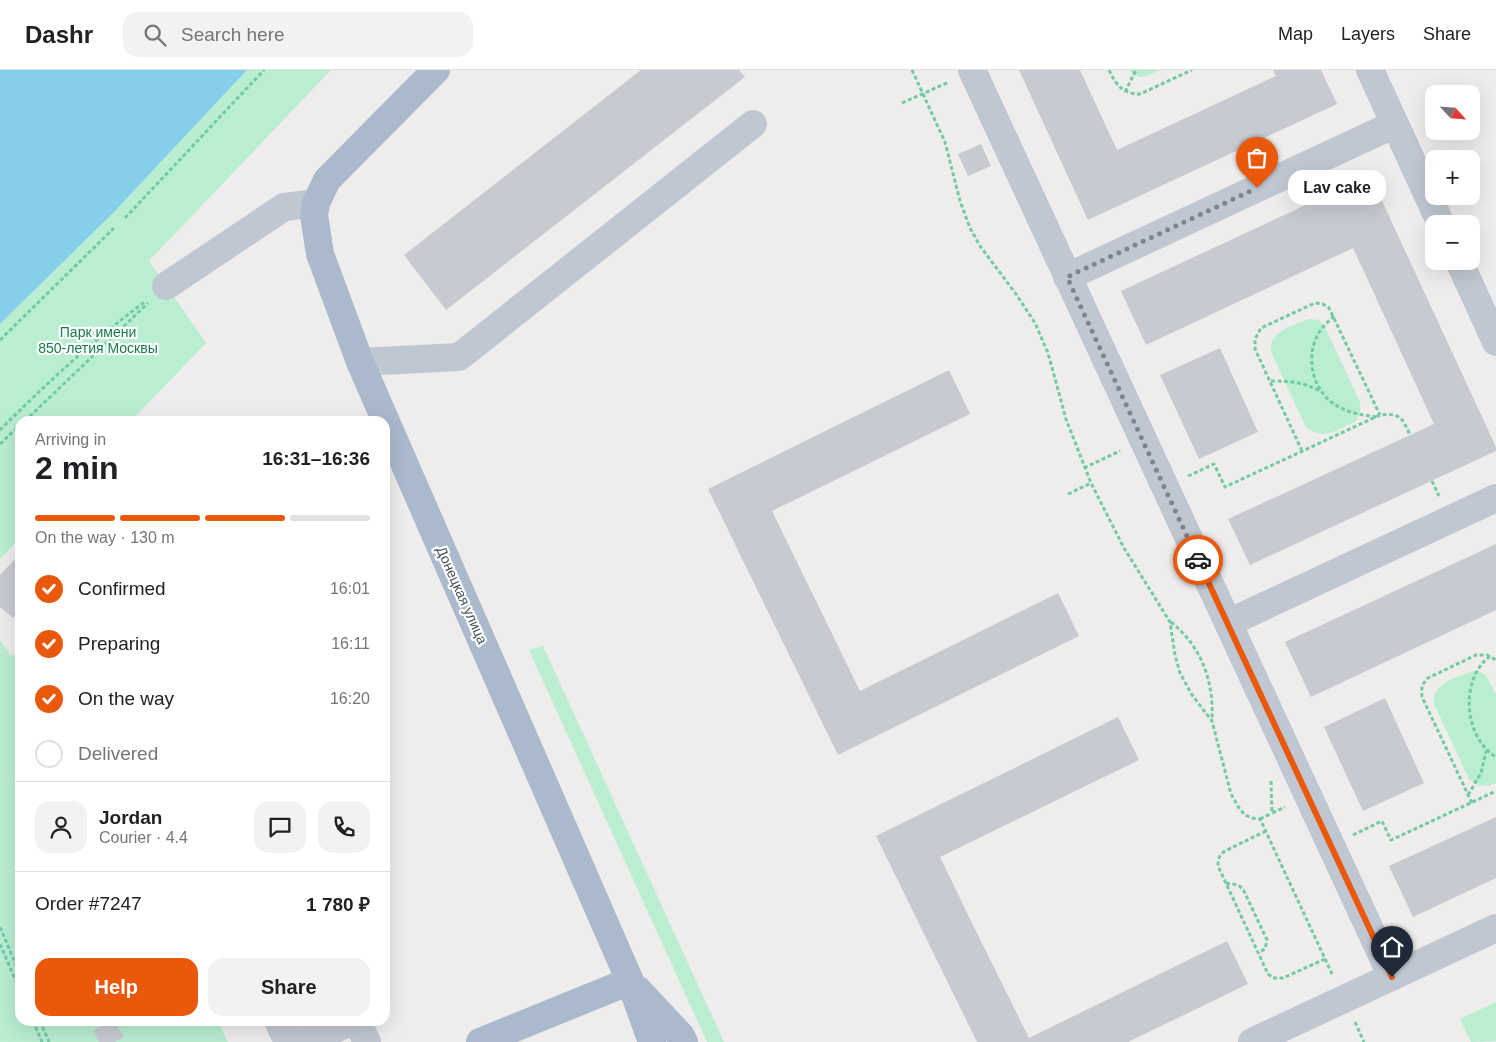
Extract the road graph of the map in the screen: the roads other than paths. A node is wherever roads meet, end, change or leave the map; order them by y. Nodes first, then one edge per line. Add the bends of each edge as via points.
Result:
1 (436, 70) edge
2 (1370, 70) edge
3 (972, 71) edge
4 (753, 124) dead end
5 (1395, 124) junction
6 (316, 203) junction
7 (1438, 215) edge
8 (1463, 270) edge
9 (1067, 277) junction
10 (166, 286) road end
11 (1496, 342) edge
12 (360, 362) junction
13 (384, 416) edge
14 (390, 431) edge
15 (1496, 498) edge
16 (1228, 623) junction
17 (1496, 928) edge
18 (1392, 977) junction
19 (630, 981) junction
20 (280, 1026) edge
21 (341, 1026) edge
22 (360, 1026) edge
23 (288, 1042) edge
24 (306, 1042) edge
25 (368, 1042) edge
26 (480, 1042) edge
27 (652, 1042) edge
28 (684, 1042) edge
29 (1252, 1042) edge

1 - 6 main road via 327,180
2 - 5 street
3 - 9 street
4 - 12 street via 458,357
5 - 7 street
5 - 9 street
6 - 10 street via 284,207
6 - 12 main road, Донецкая улица via 314,215 320,254
8 - 11 street
9 - 16 street
12 - 13 main road, Донецкая улица
14 - 19 main road, Донецкая улица
15 - 16 street
16 - 18 street
17 - 18 street
18 - 29 street
19 - 26 main road
19 - 27 main road, Донецкая улица
19 - 28 main road, Донецкая улица
20 - 23 street
21 - 24 street
22 - 25 street

